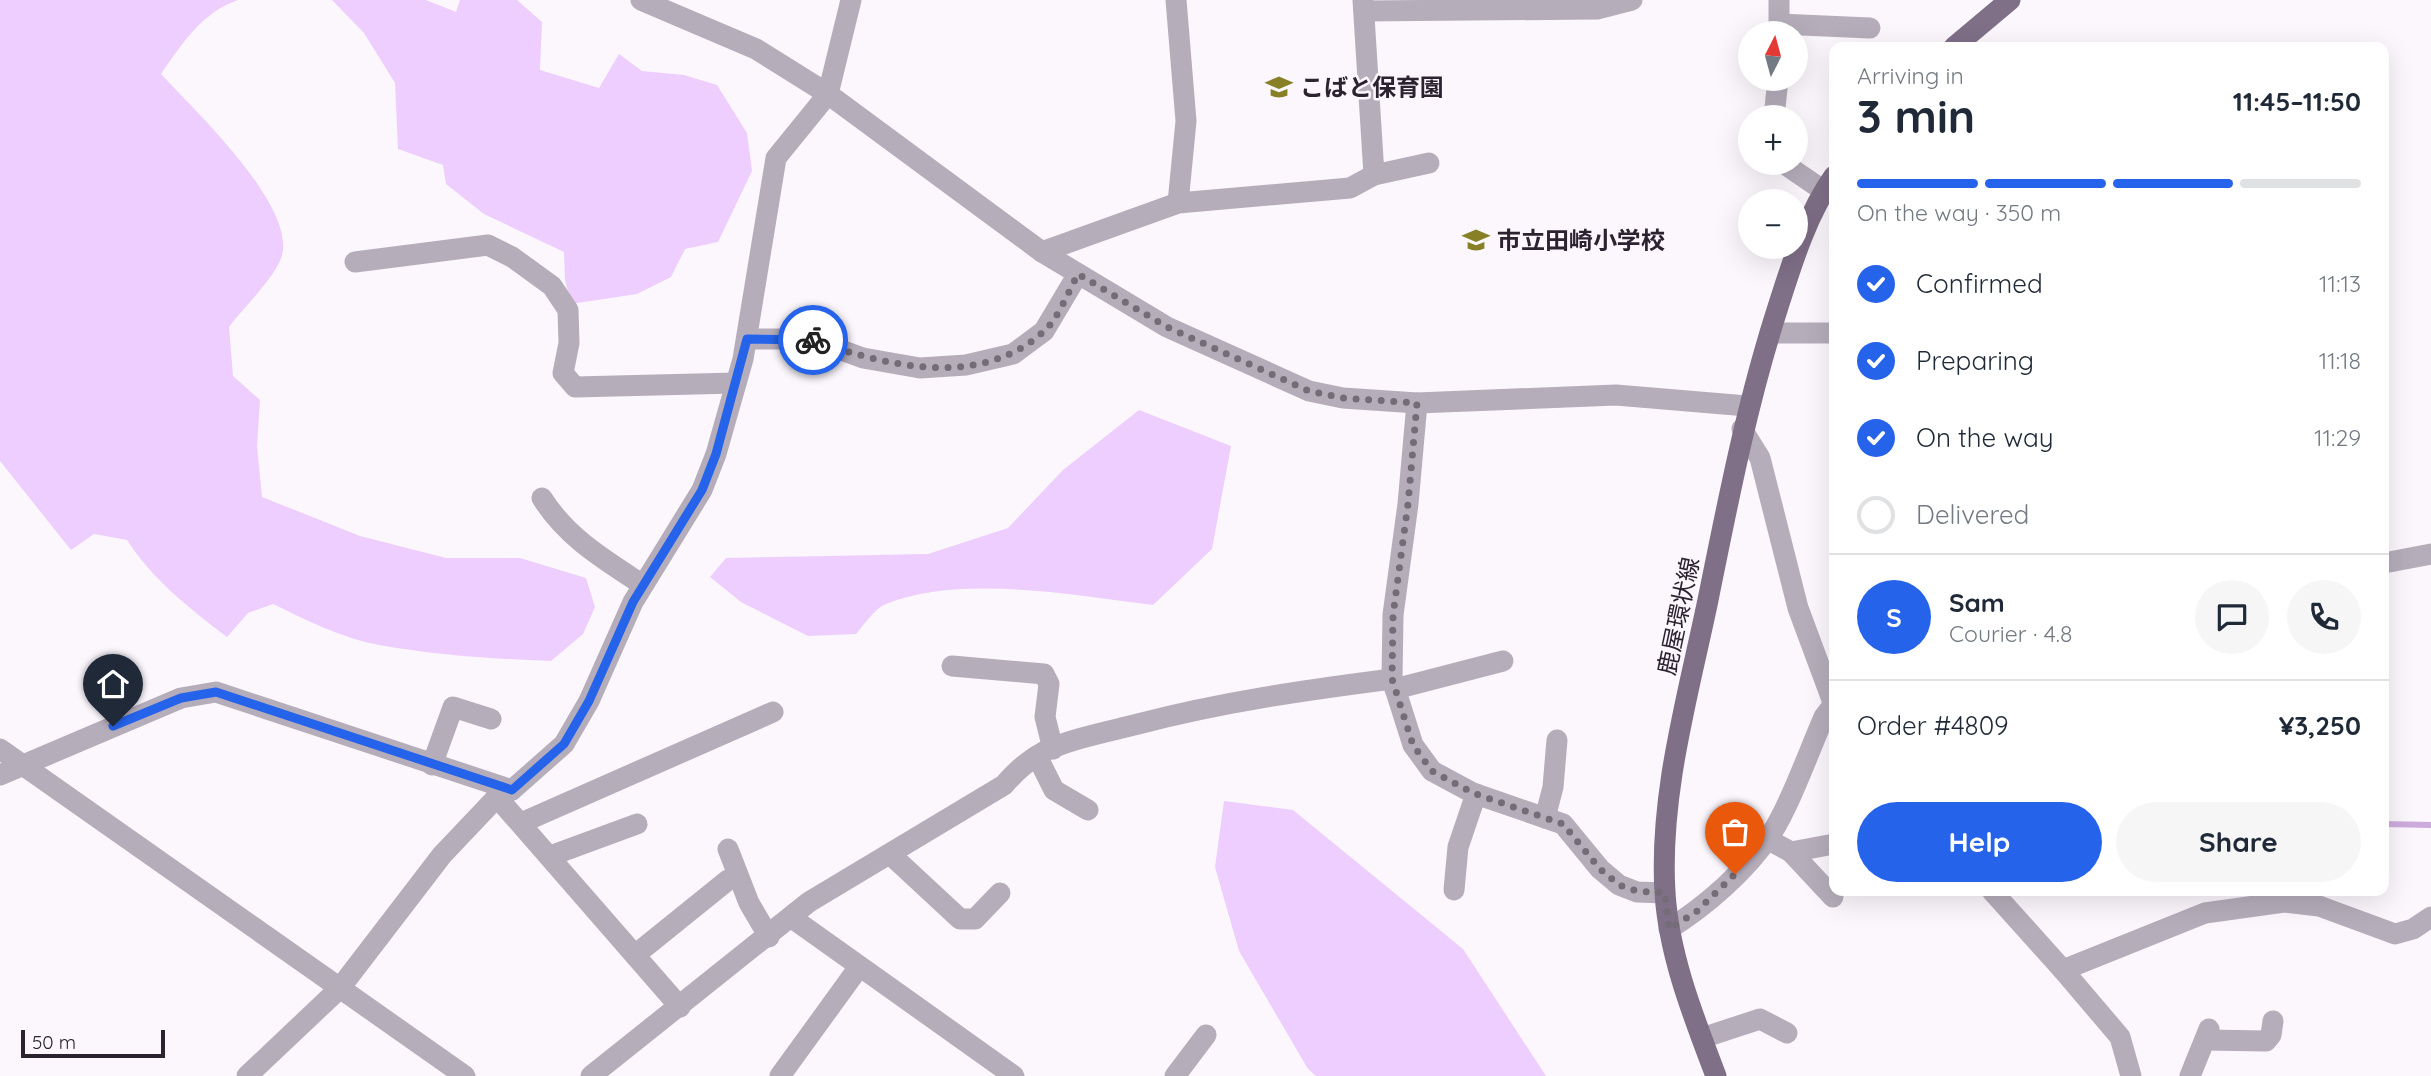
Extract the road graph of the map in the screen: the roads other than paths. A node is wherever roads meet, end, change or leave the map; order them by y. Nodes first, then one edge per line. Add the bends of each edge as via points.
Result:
1 (641, 0) edge
2 (851, 0) edge
3 (1176, 0) edge
4 (1632, 0) edge
5 (1779, 0) edge
6 (2010, 0) edge
7 (1363, 5) edge
8 (1596, 5) edge
9 (1779, 21) edge
10 (1808, 28) edge
11 (1870, 28) dead end
12 (1960, 42) edge
13 (828, 94) junction
14 (1429, 163) dead end
15 (1808, 174) edge
16 (1374, 175) junction
17 (1829, 183) edge
18 (1178, 203) junction
19 (1042, 252) junction
20 (355, 262) dead end
21 (1078, 274) junction
22 (1770, 333) junction
23 (1829, 333) edge
24 (747, 339) junction
25 (736, 383) junction
26 (1417, 403) junction
27 (1747, 406) junction
28 (1742, 429) junction
29 (542, 498) dead end
30 (2431, 554) edge
31 (2389, 562) edge
32 (643, 585) junction
33 (1503, 662) dead end
34 (952, 666) dead end
35 (1393, 684) junction
36 (1829, 692) edge
37 (1829, 711) edge
38 (773, 712) dead end
39 (491, 719) dead end
40 (1557, 740) dead end
41 (0, 749) edge
42 (1045, 752) junction
43 (23, 764) junction
44 (432, 765) junction
45 (0, 775) edge
46 (505, 793) junction
47 (1476, 794) junction
48 (1087, 810) dead end
49 (1545, 818) junction
50 (520, 823) junction
51 (636, 824) dead end
52 (1767, 839) junction
53 (1829, 845) edge
54 (728, 849) dead end
55 (1791, 852) junction
56 (890, 854) junction
57 (550, 856) junction
58 (728, 880) dead end
59 (1454, 890) dead end
60 (1000, 893) dead end
61 (1665, 893) junction
62 (1829, 893) edge
63 (1996, 896) edge
64 (2431, 917) edge
65 (792, 918) junction
66 (1669, 929) junction
67 (769, 937) junction
68 (635, 955) junction
69 (859, 967) junction
70 (2063, 970) junction
71 (340, 988) junction
72 (680, 1007) junction
73 (2273, 1021) dead end
74 (1787, 1033) dead end
75 (1206, 1035) dead end
76 (1702, 1038) junction
77 (784, 1075) edge
78 (247, 1076) edge
79 (465, 1076) edge
80 (592, 1076) edge
81 (1014, 1076) edge
82 (1175, 1076) edge
83 (1716, 1076) edge
84 (2131, 1076) edge
85 (2190, 1076) edge

1 - 13 street via 756,49
2 - 13 street
3 - 18 street via 1186,121
4 - 8 street
5 - 9 street
6 - 12 main road
7 - 8 street
7 - 16 street
10 - 11 street
13 - 19 street
13 - 24 street via 776,158
14 - 16 street
15 - 17 street
16 - 18 street via 1350,188
17 - 22 main road, 鹿屋環状線 via 1792,263
18 - 19 street
19 - 21 street
20 - 25 street via 488,245 552,286 568,310 569,343 563,373 575,387
21 - 24 street via 1044,331 1013,354 966,365 920,368 863,358 811,339
21 - 26 street via 1167,327 1309,391
22 - 23 street
22 - 27 main road, 鹿屋環状線
24 - 25 street
25 - 32 street via 702,490
26 - 27 street via 1616,395
26 - 35 street via 1393,615
27 - 28 main road, 鹿屋環状線
28 - 36 street via 1760,458 1798,608
28 - 61 main road, 鹿屋環状線 via 1675,760 1664,848
29 - 32 street via 585,547
30 - 31 street
32 - 46 street via 564,744
33 - 35 street
34 - 42 street via 1044,674 1049,684
35 - 42 street via 1266,695 1201,708
35 - 47 street via 1413,745 1432,771
37 - 52 street
38 - 50 street
39 - 44 street via 453,707
40 - 49 street
41 - 43 street
42 - 48 street via 1054,790
42 - 56 street via 1004,785
43 - 44 street via 181,698 216,692
43 - 45 street
43 - 71 street
44 - 46 street
46 - 50 street
46 - 71 street via 442,855
47 - 49 street
47 - 59 street via 1458,846
49 - 61 street via 1563,824 1619,885
50 - 57 street
51 - 57 street
52 - 55 street
52 - 66 street via 1696,912
53 - 55 street
54 - 67 street via 749,903
55 - 62 street
56 - 60 street via 960,919 975,919
56 - 65 street via 809,902
57 - 68 street
58 - 68 street
61 - 66 main road, 鹿屋環状線
63 - 70 street
64 - 70 street via 2395,934 2319,906 2271,903 2205,913
65 - 67 street
65 - 69 street
66 - 76 main road, 鹿屋環状線
67 - 72 street
68 - 72 street
69 - 77 street
69 - 81 street
70 - 84 street via 2120,1037
71 - 78 street
71 - 79 street
72 - 80 street
73 - 85 street via 2266,1041 2207,1034
74 - 76 street via 1760,1019
75 - 82 street
76 - 83 main road, 鹿屋環状線

